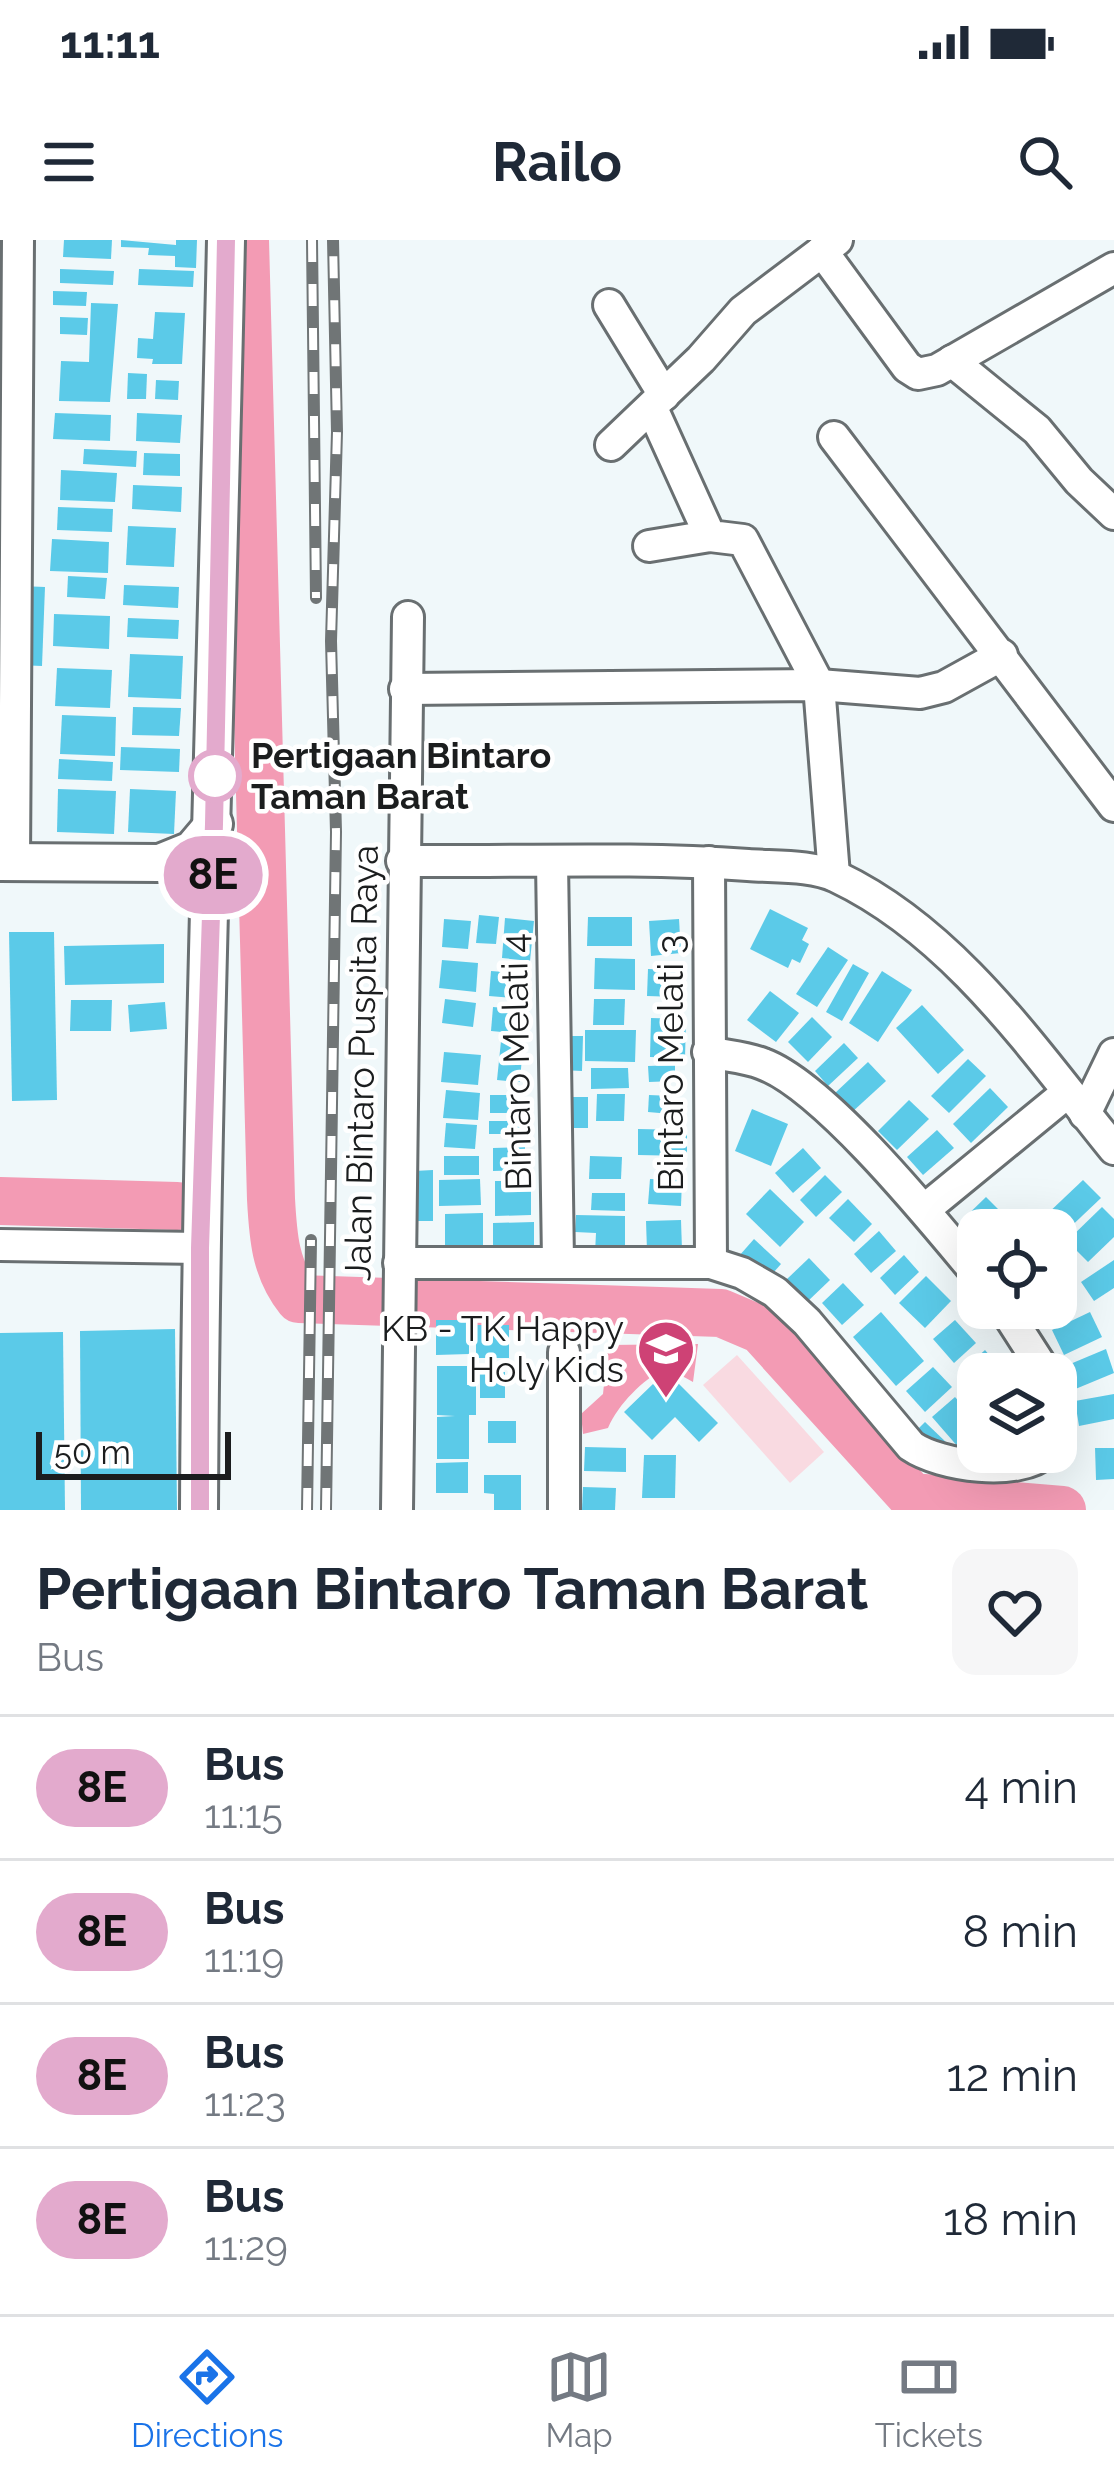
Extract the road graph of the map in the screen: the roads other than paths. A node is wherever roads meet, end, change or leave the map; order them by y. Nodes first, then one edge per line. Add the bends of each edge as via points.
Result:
1 (18, 240) edge
2 (226, 240) edge
3 (830, 246) edge
4 (1114, 268) edge
5 (609, 304) dead end
6 (952, 361) junction
7 (660, 406) junction
8 (834, 437) dead end
9 (611, 445) dead end
10 (1114, 514) edge
11 (710, 536) junction
12 (649, 546) dead end
13 (408, 617) dead end
14 (1003, 655) junction
15 (819, 685) junction
16 (405, 688) junction
17 (1114, 806) edge
18 (214, 824) junction
19 (402, 861) junction
20 (7, 862) edge
21 (552, 862) junction
22 (709, 862) junction
23 (160, 863) junction
24 (834, 875) junction
25 (212, 910) junction
26 (708, 1052) junction
27 (1114, 1054) edge
28 (1092, 1097) edge
29 (1114, 1150) edge
30 (924, 1210) junction
31 (0, 1245) edge
32 (200, 1248) junction
33 (957, 1250) edge
34 (558, 1261) junction
35 (710, 1263) junction
36 (399, 1273) junction
37 (564, 1352) dead end
38 (957, 1464) edge
39 (200, 1510) edge
40 (397, 1510) edge
41 (564, 1510) edge

1 - 20 street
2 - 18 main road
3 - 6 street via 907,367 921,374
3 - 7 street via 743,311
4 - 6 street
5 - 7 street
6 - 10 street via 1037,430
7 - 9 street
7 - 11 street
8 - 14 street
11 - 12 street
11 - 15 street via 743,540
13 - 16 street, Jalan Bintaro Puspita Raya
14 - 15 street via 920,693
14 - 17 street
15 - 16 street
15 - 24 street
16 - 19 street, Jalan Bintaro Puspita Raya
18 - 23 main road via 192,850
18 - 25 main road
19 - 21 street
19 - 36 street, Jalan Bintaro Puspita Raya
20 - 23 main road
21 - 22 street
21 - 34 street, Bintaro Melati 4
22 - 24 street
22 - 26 street, Bintaro Melati 3
23 - 25 main road
24 - 28 street via 958,963
25 - 32 main road
26 - 30 street via 764,1064 792,1080
26 - 35 street, Bintaro Melati 3
27 - 28 street
28 - 29 street
28 - 30 street
30 - 33 street
31 - 32 street
32 - 39 main road
34 - 35 street
34 - 36 street
35 - 38 street via 775,1292 911,1446 930,1460
36 - 40 street, Jalan Bintaro Puspita Raya
37 - 41 street

